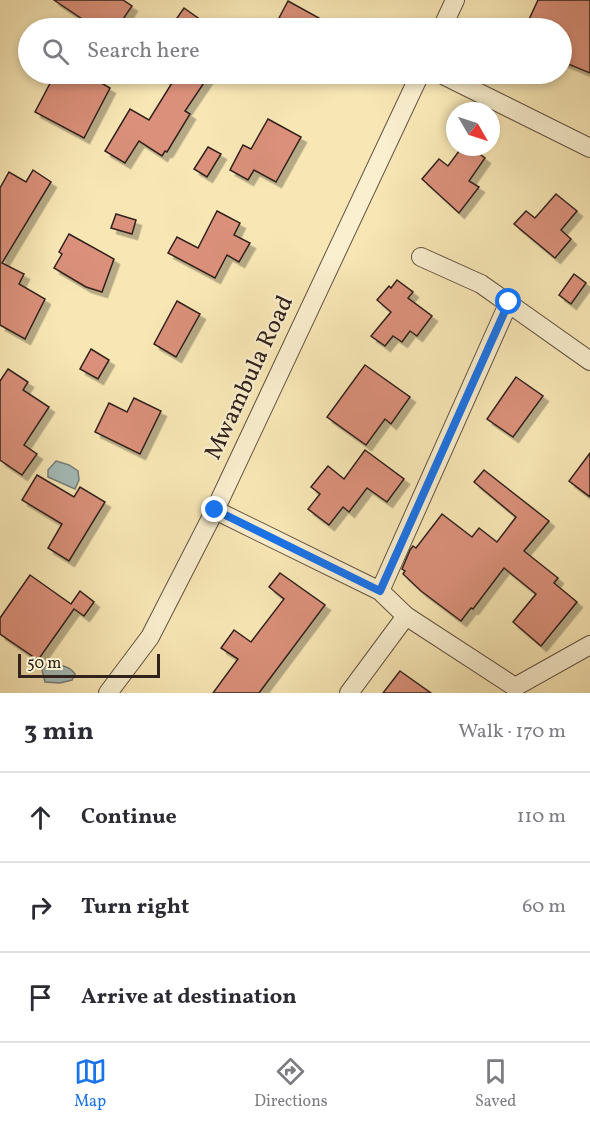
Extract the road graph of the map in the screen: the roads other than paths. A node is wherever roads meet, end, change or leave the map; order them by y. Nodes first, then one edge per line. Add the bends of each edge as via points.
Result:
1 (455, 0) edge
2 (447, 18) edge
3 (415, 84) edge
4 (461, 84) edge
5 (590, 148) edge
6 (420, 257) dead end
7 (509, 302) junction
8 (590, 361) edge
9 (215, 510) junction
10 (380, 591) junction
11 (406, 616) junction
12 (590, 645) edge
13 (512, 690) edge
14 (108, 693) edge
15 (349, 693) edge

1 - 2 street
3 - 9 street, Mwambula Road
4 - 5 street
6 - 7 street via 481,284
7 - 8 street
7 - 10 street
9 - 10 street
9 - 14 street, Mwambula Road via 150,637
10 - 11 street
11 - 13 street
11 - 15 street
12 - 13 street

